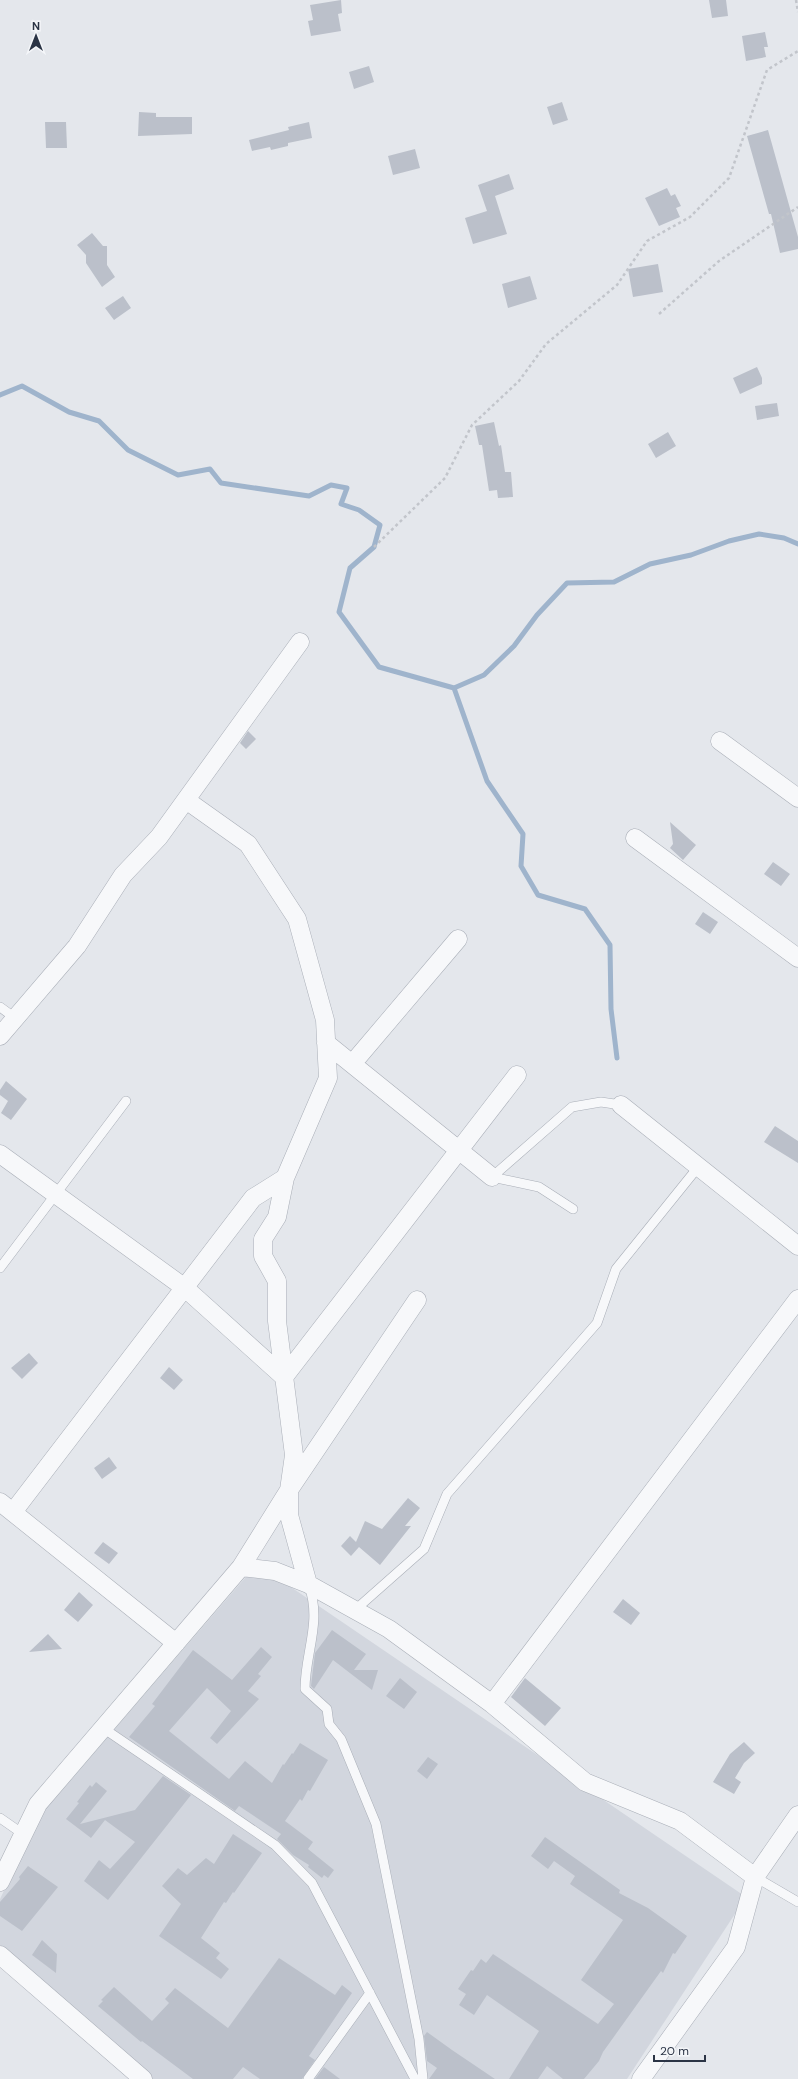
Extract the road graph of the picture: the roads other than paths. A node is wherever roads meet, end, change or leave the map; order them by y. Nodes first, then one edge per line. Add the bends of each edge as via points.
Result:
1 (300, 642) dead end
2 (720, 741) dead end
3 (798, 798) edge
4 (186, 800) junction
5 (636, 838) dead end
6 (458, 939) dead end
7 (798, 958) edge
8 (0, 1007) edge
9 (15, 1018) junction
10 (0, 1036) edge
11 (326, 1043) junction
12 (352, 1064) junction
13 (517, 1075) dead end
14 (126, 1101) dead end
15 (621, 1105) joint
16 (458, 1151) junction
17 (0, 1154) edge
18 (699, 1166) junction
19 (492, 1177) junction
20 (285, 1178) junction
21 (56, 1194) junction
22 (573, 1209) dead end
23 (798, 1246) edge
24 (0, 1268) edge
25 (185, 1288) junction
26 (798, 1299) edge
27 (416, 1300) dead end
28 (284, 1376) junction
29 (289, 1490) junction
30 (6, 1507) edge
31 (241, 1567) junction
32 (308, 1584) junction
33 (355, 1610) junction
34 (176, 1643) junction
35 (492, 1704) junction
36 (103, 1728) junction
37 (798, 1815) edge
38 (0, 1818) edge
39 (23, 1834) junction
40 (755, 1878) junction
41 (0, 1882) edge
42 (798, 1902) edge
43 (0, 1955) edge
44 (370, 1993) junction
45 (143, 2079) edge
46 (308, 2079) edge
47 (415, 2079) edge
48 (423, 2079) edge
49 (641, 2079) edge

1 - 4 street
2 - 3 street
4 - 9 street via 159,837 123,875 77,946
4 - 11 street via 248,844 297,919 325,1020
5 - 7 street
6 - 12 street
8 - 9 lane
9 - 10 street
11 - 12 street
11 - 20 street via 328,1078
12 - 16 street
13 - 16 street
14 - 21 lane
15 - 18 street
15 - 19 lane via 601,1102 572,1107
16 - 19 street
16 - 28 street
17 - 21 street
18 - 23 street
18 - 33 lane via 616,1269 597,1323 448,1494 424,1549
19 - 22 lane via 539,1187
20 - 25 street via 253,1198
20 - 28 street via 277,1217 263,1239 262,1256 277,1281 277,1321
21 - 24 lane
21 - 25 street
25 - 28 street
25 - 30 street
26 - 35 street
27 - 29 street
28 - 29 street via 294,1455
29 - 31 street
29 - 32 street via 289,1515
30 - 34 street
31 - 32 street via 276,1572
31 - 34 street
32 - 33 street
32 - 48 lane via 314,1608 305,1690 327,1708 329,1724 341,1739 376,1824 419,2039
33 - 35 street via 390,1629
34 - 36 street
35 - 40 street via 585,1782 680,1821
36 - 39 street via 38,1804
36 - 44 lane via 275,1845 312,1883
37 - 40 street
38 - 39 lane
39 - 41 street
40 - 42 lane
40 - 49 street via 736,1947
43 - 45 street
44 - 46 lane
44 - 47 lane

